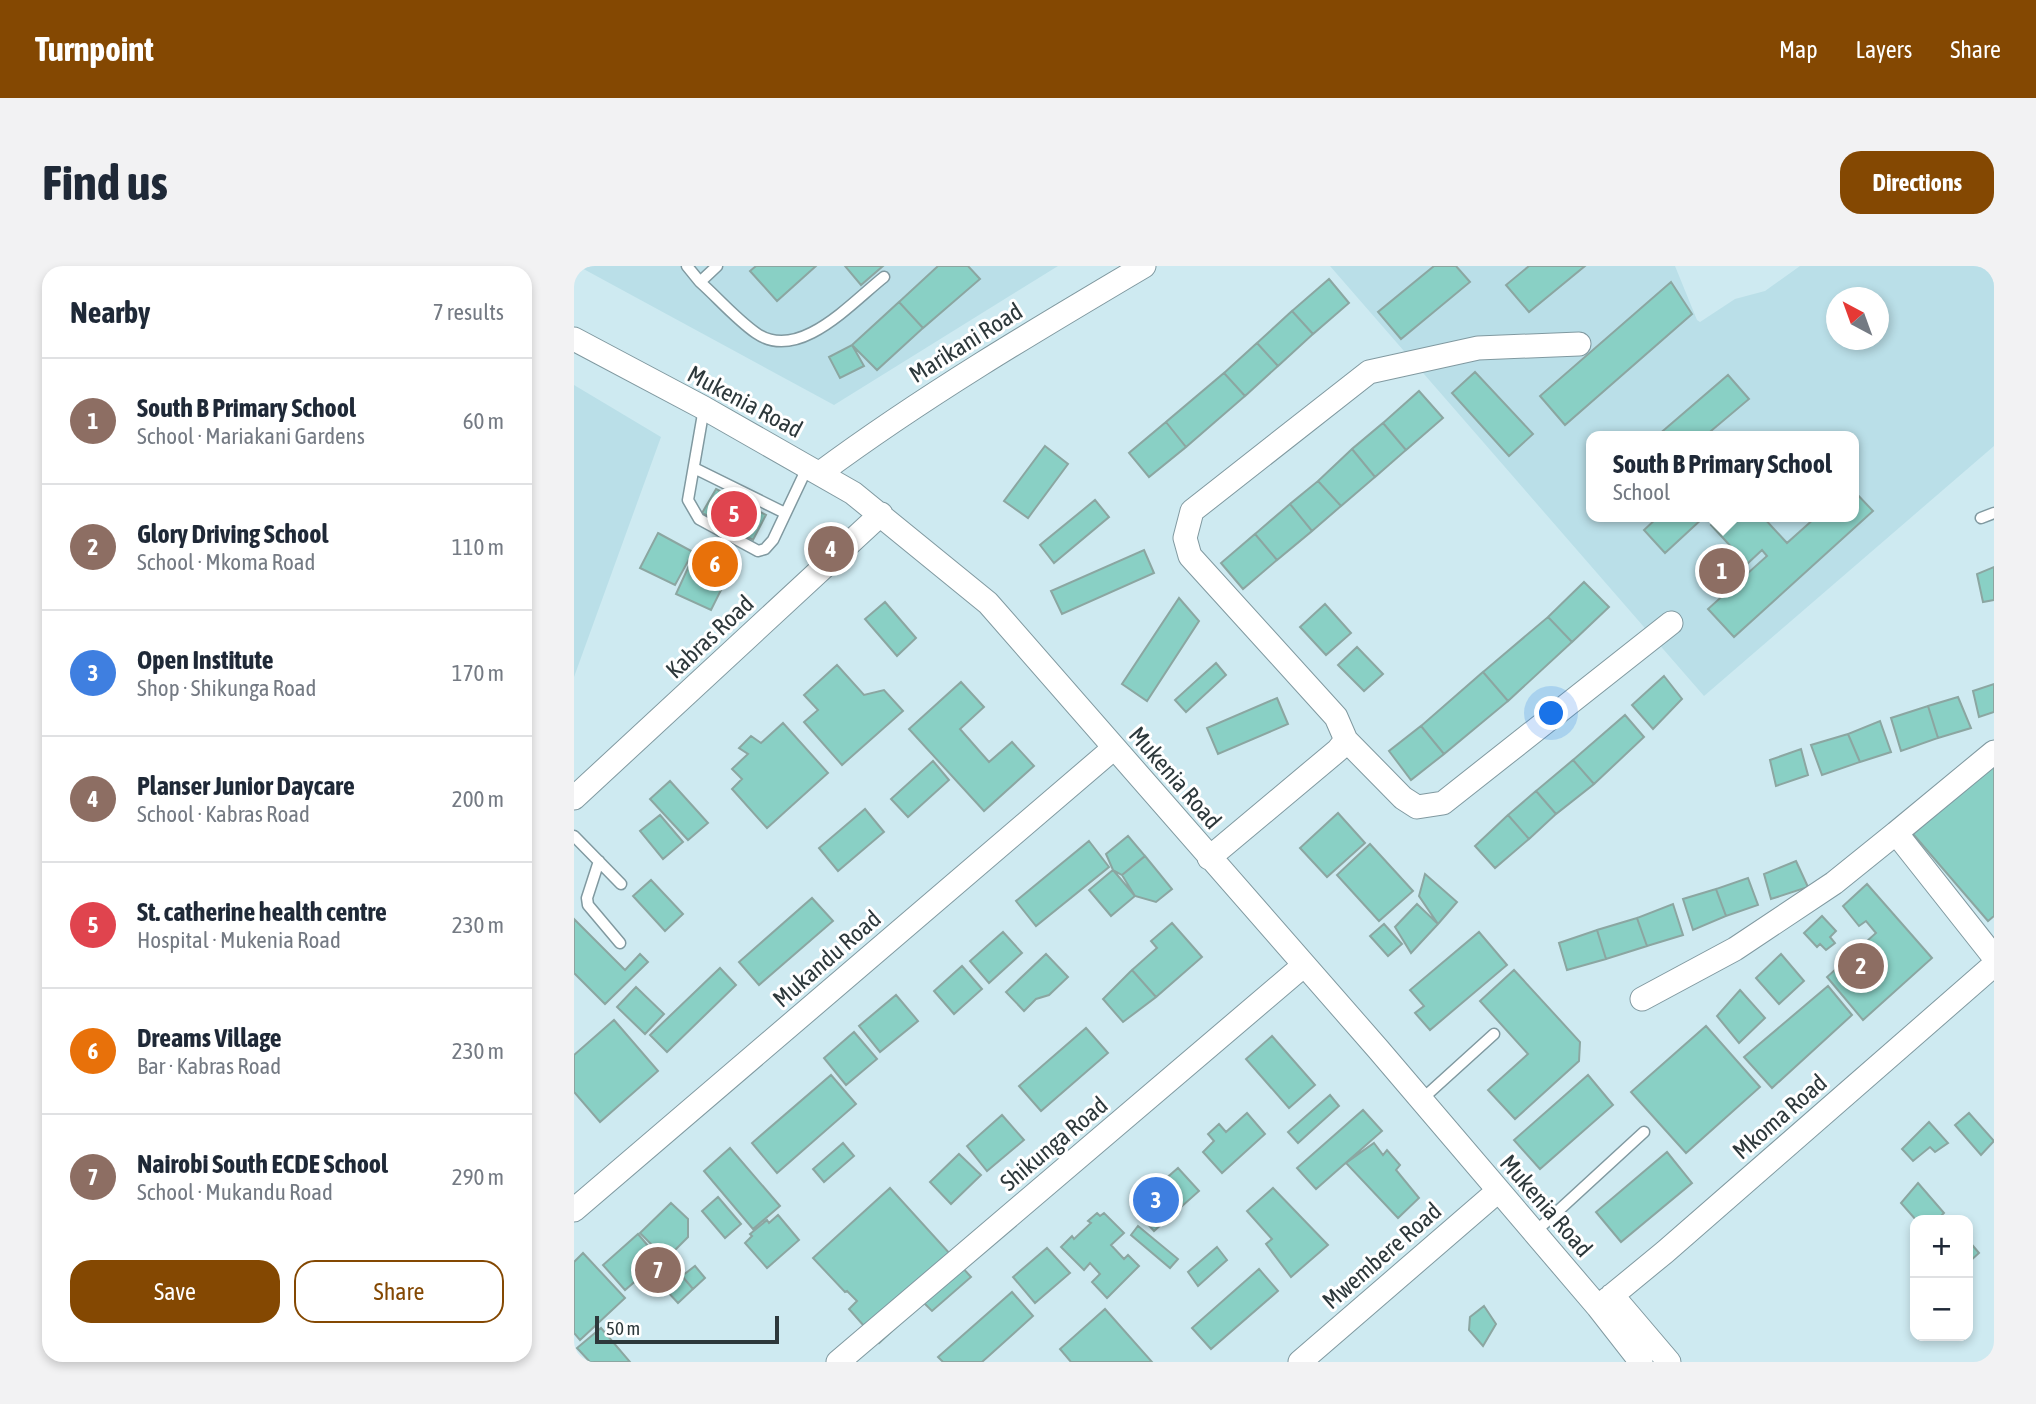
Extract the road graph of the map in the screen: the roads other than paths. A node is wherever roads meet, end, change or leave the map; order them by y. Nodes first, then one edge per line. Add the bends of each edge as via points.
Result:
1 (687, 266) edge
2 (717, 266) edge
3 (1144, 266) edge
4 (884, 277) dead end
5 (700, 282) junction
6 (574, 340) edge
7 (1579, 344) dead end
8 (704, 408) junction
9 (694, 468) junction
10 (814, 469) junction
11 (785, 513) junction
12 (1994, 513) edge
13 (881, 514) junction
14 (1981, 517) dead end
15 (1671, 623) dead end
16 (1346, 740) junction
17 (1114, 748) junction
18 (1994, 752) edge
19 (574, 798) edge
20 (1896, 833) junction
21 (574, 836) edge
22 (1209, 858) junction
23 (599, 861) junction
24 (621, 884) dead end
25 (620, 943) dead end
26 (1994, 957) edge
27 (1994, 965) edge
28 (1303, 966) junction
29 (1642, 999) dead end
30 (1494, 1034) dead end
31 (1420, 1101) junction
32 (1644, 1132) dead end
33 (1498, 1191) junction
34 (574, 1210) edge
35 (1534, 1233) junction
36 (1605, 1301) junction
37 (838, 1362) edge
38 (1300, 1362) edge
39 (1641, 1362) edge
40 (1669, 1362) edge

1 - 5 lane
2 - 5 lane
3 - 10 street, Marikani Road
4 - 5 lane via 821,328 795,341 757,334
6 - 8 street, Mukenia Road
7 - 16 street via 1478,348 1369,372 1192,511 1185,538 1190,556 1336,717
8 - 9 lane
8 - 10 street, Mukenia Road
9 - 11 lane
9 - 11 lane via 688,500 699,519 758,551 773,540
10 - 11 lane
10 - 13 street, Mukenia Road
12 - 14 lane
13 - 17 street, Mukenia Road via 988,603
13 - 19 street, Kabras Road
15 - 16 street via 1443,803 1418,807 1403,798
16 - 22 street
17 - 22 street, Mukenia Road
17 - 34 street, Mukandu Road
18 - 20 street
20 - 26 street
20 - 29 street via 1834,883 1735,949
21 - 23 lane
22 - 28 street, Mukenia Road
23 - 24 lane
23 - 25 lane via 588,905
27 - 36 street, Mkoma Road
28 - 31 street, Mukenia Road
28 - 37 street, Shikunga Road
30 - 31 lane
31 - 33 street, Mukenia Road
32 - 35 lane
33 - 35 street, Mukenia Road
33 - 38 street, Mwembere Road
35 - 36 street, Mukenia Road
36 - 39 street, Mukenia Road
36 - 40 street

